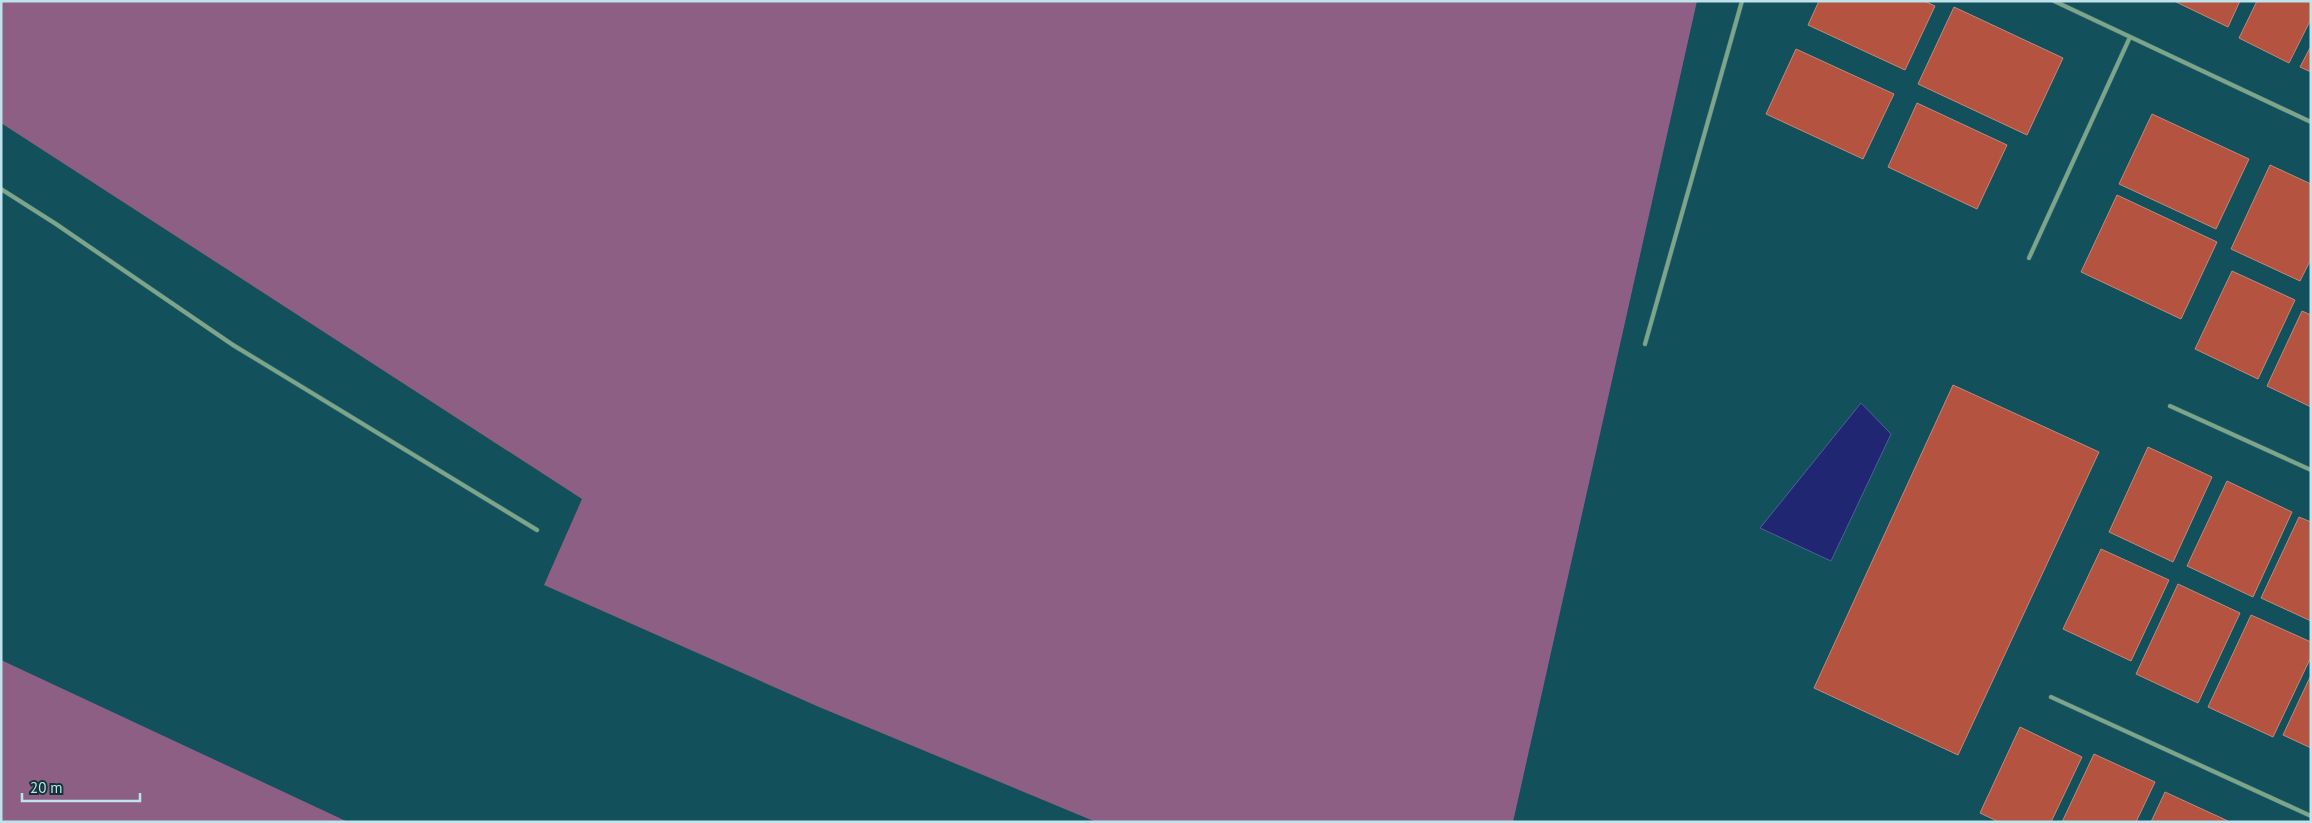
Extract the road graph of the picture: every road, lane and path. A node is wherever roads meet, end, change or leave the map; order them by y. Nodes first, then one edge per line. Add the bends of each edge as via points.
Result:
1 (1742, 1) edge
2 (2054, 1) edge
3 (2130, 37) junction
4 (2311, 122) edge
5 (1, 189) edge
6 (2029, 258) dead end
7 (1645, 344) dead end
8 (2170, 406) dead end
9 (2311, 470) edge
10 (537, 530) dead end
11 (2051, 697) dead end
12 (2311, 816) edge

1 - 7 lane
2 - 3 lane
3 - 4 lane
3 - 6 lane
5 - 10 lane via 232,345
8 - 9 lane
11 - 12 lane

